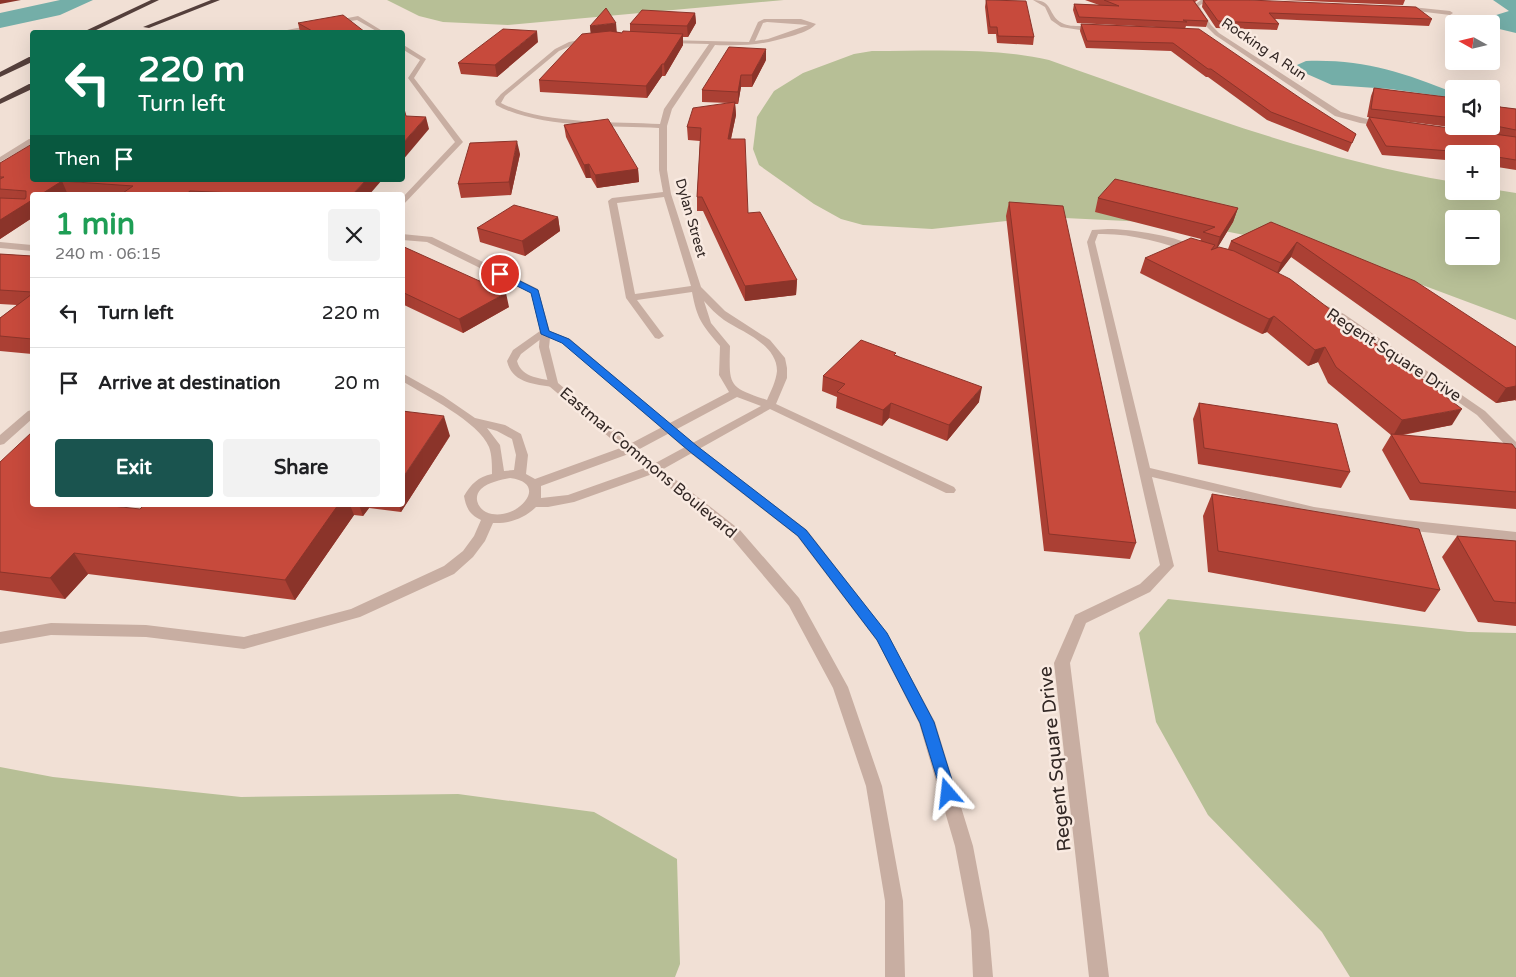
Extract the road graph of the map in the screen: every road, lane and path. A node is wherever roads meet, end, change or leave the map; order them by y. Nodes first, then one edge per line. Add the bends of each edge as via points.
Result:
1 (142, 0) edge
2 (156, 0) edge
3 (196, 0) edge
4 (216, 0) edge
5 (1036, 0) edge
6 (1227, 1) edge
7 (1399, 8) edge
8 (1450, 13) dead end
9 (109, 22) junction
10 (1105, 29) edge
11 (91, 30) edge
12 (291, 30) edge
13 (378, 30) edge
14 (1208, 34) edge
15 (1217, 34) junction
16 (599, 38) edge
17 (657, 40) edge
18 (713, 43) junction
19 (751, 44) junction
20 (405, 48) edge
21 (30, 60) edge
22 (0, 74) edge
23 (30, 87) edge
24 (0, 102) edge
25 (1391, 125) edge
26 (663, 126) junction
27 (30, 142) edge
28 (0, 160) edge
29 (667, 194) junction
30 (405, 201) edge
31 (405, 237) edge
32 (0, 245) edge
33 (30, 248) edge
34 (1204, 252) edge
35 (696, 288) junction
36 (631, 298) junction
37 (1315, 304) edge
38 (545, 332) junction
39 (659, 336) dead end
40 (405, 378) edge
41 (553, 384) junction
42 (736, 392) junction
43 (770, 405) junction
44 (30, 415) edge
45 (471, 420) junction
46 (668, 428) junction
47 (0, 441) edge
48 (630, 449) junction
49 (693, 449) junction
50 (1516, 449) edge
51 (654, 469) junction
52 (1145, 471) junction
53 (498, 475) junction
54 (520, 475) junction
55 (533, 484) junction
56 (950, 490) dead end
57 (532, 502) junction
58 (489, 518) junction
59 (1516, 537) edge
60 (0, 638) edge
61 (895, 977) edge
62 (984, 977) edge
63 (1099, 977) edge

1 - 9 highway
2 - 9 highway
3 - 4 highway via 144,28
5 - 10 street via 1047,6 1052,18 1059,23
6 - 15 street, Rocking A Run via 1206,1 1196,5
7 - 8 street
9 - 11 highway
12 - 13 street via 358,18
14 - 15 street
15 - 25 street, Rocking A Run via 1338,114
16 - 26 street via 571,43 557,50 503,94 498,104 508,110 555,119
17 - 18 street
18 - 19 street
18 - 26 street, Dylan Street via 668,109
19 - 19 street via 806,29 812,24 766,20 761,22
20 - 30 street via 423,59 411,78 459,142
21 - 22 highway
23 - 24 highway
26 - 29 street, Dylan Street via 663,170
27 - 28 street
29 - 35 street, Dylan Street
29 - 36 street via 612,201
31 - 38 street, Eastmar Commons Boulevard via 429,239 535,292
32 - 33 street
34 - 52 street, Regent Square Drive via 1148,234 1116,230 1095,232 1091,242
35 - 36 street
35 - 42 street, Dylan Street via 706,324 724,346 724,374
35 - 43 street, Dylan Street via 722,314 761,338 778,356 782,370
36 - 39 street
37 - 50 street, Regent Square Drive via 1340,316 1482,412
38 - 41 street, Eastmar Commons Boulevard via 544,347
38 - 41 street via 517,352 512,361 514,369 526,378
38 - 46 street via 566,341
40 - 45 street
41 - 48 street, Eastmar Commons Boulevard
42 - 43 street
42 - 46 street
43 - 49 street
43 - 56 street
44 - 47 street
45 - 53 street via 494,444
45 - 54 street via 501,428 518,437 522,455
46 - 48 street
46 - 49 street
48 - 51 street, Eastmar Commons Boulevard
48 - 55 street
49 - 51 street
49 - 62 street via 802,533 882,636 927,722 964,846 980,931
51 - 57 street via 570,499 548,504
51 - 61 street, Eastmar Commons Boulevard via 735,533 794,602 840,687 874,786 894,901
52 - 59 street via 1314,511
52 - 63 street, Regent Square Drive via 1166,566 1145,588 1080,619 1062,662
53 - 54 street
53 - 58 street via 477,486 469,501 479,515
54 - 55 street
55 - 57 street via 536,488
57 - 58 street via 518,514
58 - 60 street via 468,554 449,570 355,613 244,643 146,631 51,630

